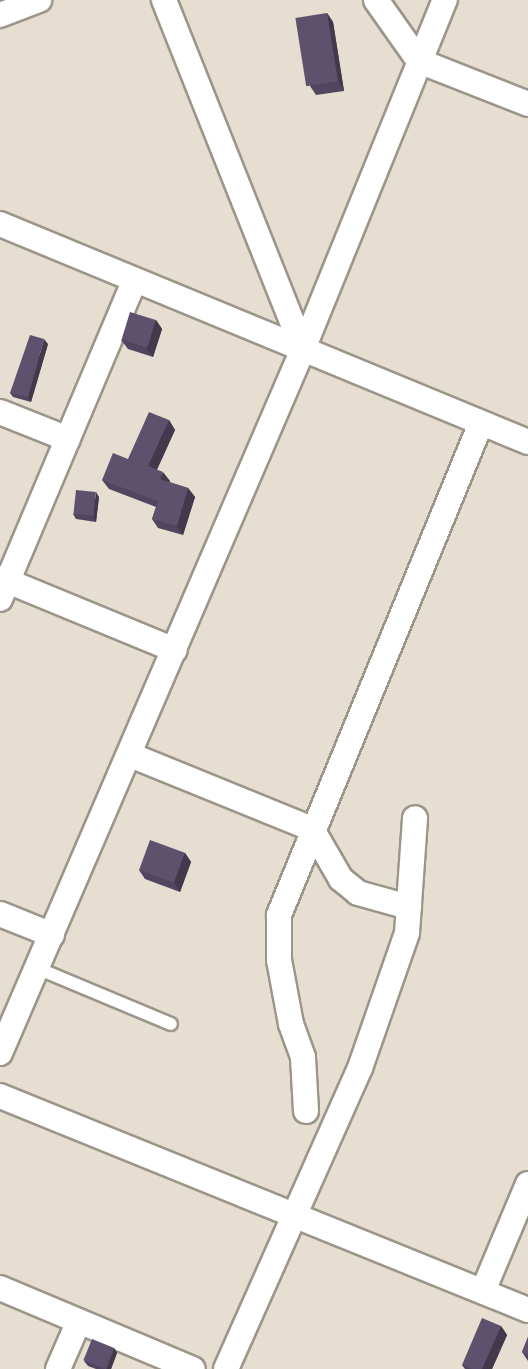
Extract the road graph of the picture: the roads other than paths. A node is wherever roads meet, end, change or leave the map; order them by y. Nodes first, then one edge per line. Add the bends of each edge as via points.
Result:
1 (39, 0) edge
2 (164, 0) edge
3 (376, 0) edge
4 (445, 0) edge
5 (0, 15) edge
6 (419, 61) junction
7 (528, 104) edge
8 (2, 220) edge
9 (135, 280) junction
10 (303, 350) junction
11 (0, 412) edge
12 (482, 423) junction
13 (68, 439) junction
14 (528, 442) edge
15 (3, 586) edge
16 (175, 650) junction
17 (130, 754) junction
18 (415, 818) dead end
19 (312, 829) junction
20 (409, 907) junction
21 (0, 914) edge
22 (52, 934) junction
23 (37, 968) junction
24 (171, 1024) dead end
25 (0, 1053) edge
26 (0, 1096) edge
27 (306, 1111) dead end
28 (528, 1184) edge
29 (291, 1213) junction
30 (0, 1288) edge
31 (483, 1291) junction
32 (528, 1310) edge
33 (78, 1321) junction
34 (58, 1369) edge
35 (193, 1369) edge
36 (226, 1369) edge

1 - 5 street
2 - 10 street
3 - 6 street
4 - 6 street
6 - 7 street
6 - 10 street
8 - 9 street
9 - 10 street
9 - 13 street
10 - 12 street
10 - 16 street
11 - 13 street
12 - 14 street
12 - 19 street
13 - 15 street
15 - 16 street
16 - 17 street
17 - 19 street
17 - 22 street
18 - 20 street
19 - 20 street via 341,879 358,893
19 - 27 street via 279,915 279,960 291,1024 303,1057
20 - 29 street via 407,933 360,1068
21 - 22 street
22 - 23 street
23 - 24 lane
23 - 25 street
26 - 29 street
28 - 31 street
29 - 31 street
29 - 36 street
30 - 33 street
31 - 32 street
33 - 34 street
33 - 35 street

